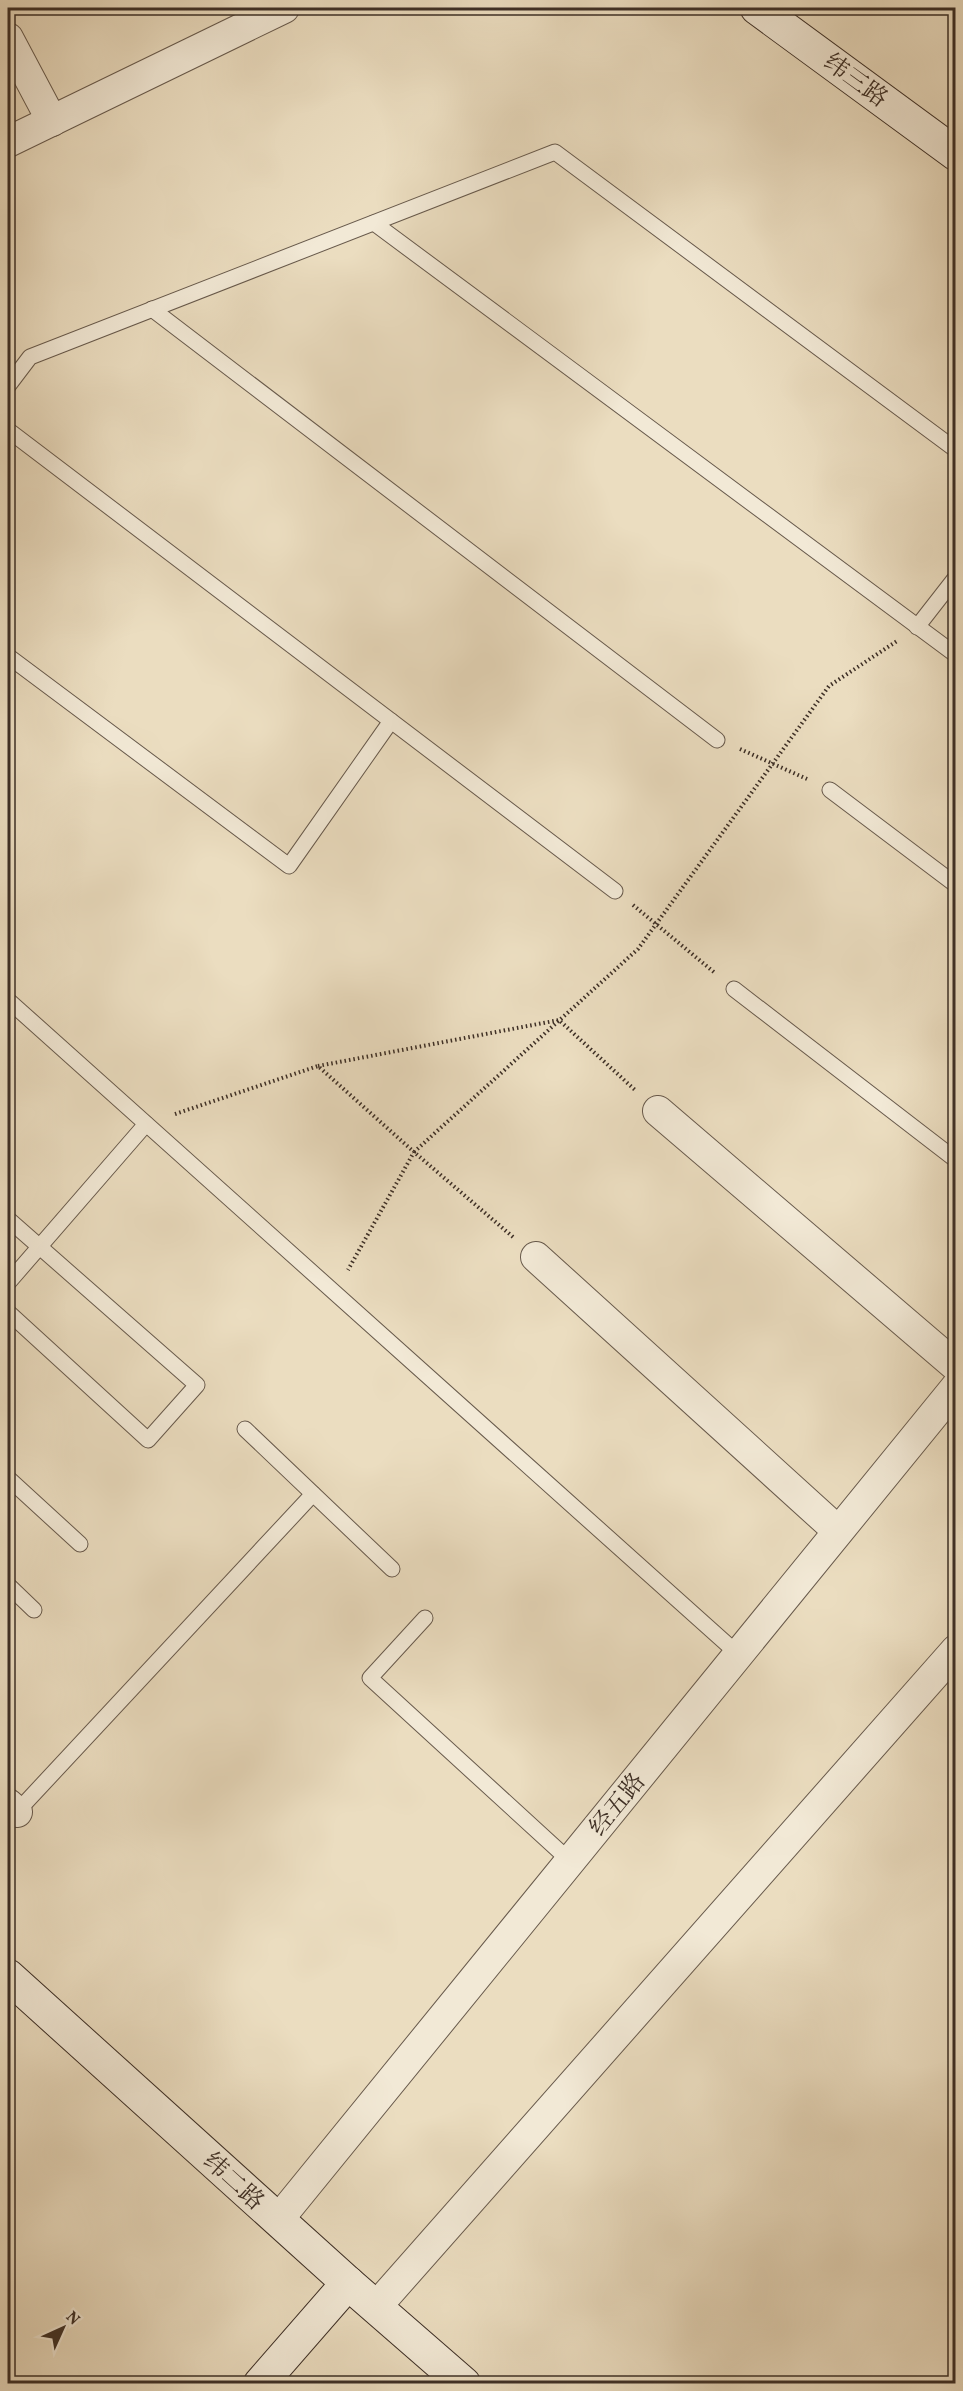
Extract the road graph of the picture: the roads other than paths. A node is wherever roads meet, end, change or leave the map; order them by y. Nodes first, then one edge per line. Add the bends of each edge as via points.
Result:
1 (757, 8) edge
2 (268, 11) edge
3 (8, 38) edge
4 (52, 121) junction
5 (8, 142) edge
6 (956, 154) edge
7 (374, 223) junction
8 (152, 309) junction
9 (8, 386) edge
10 (8, 430) edge
11 (956, 450) edge
12 (956, 577) edge
13 (917, 627) junction
14 (8, 656) edge
15 (956, 656) edge
16 (392, 721) junction
17 (717, 740) road end
18 (830, 790) road end
19 (956, 885) edge
20 (615, 891) road end
21 (734, 989) road end
22 (8, 1000) edge
23 (658, 1111) road end
24 (146, 1124) junction
25 (956, 1161) edge
26 (8, 1219) edge
27 (39, 1247) junction
28 (536, 1257) road end
29 (8, 1283) edge
30 (8, 1312) edge
31 (956, 1366) edge
32 (956, 1387) edge
33 (245, 1430) dead end
34 (8, 1478) edge
35 (313, 1494) junction
36 (838, 1531) junction
37 (80, 1544) dead end
38 (392, 1569) dead end
39 (8, 1586) edge
40 (34, 1610) dead end
41 (425, 1618) dead end
42 (956, 1650) edge
43 (738, 1654) junction
44 (11, 1813) edge
45 (570, 1861) junction
46 (8, 1976) edge
47 (278, 2220) junction
48 (348, 2283) junction
49 (376, 2307) junction
50 (260, 2384) edge
51 (464, 2384) edge

1 - 6 main road, 纬三路
2 - 4 street
3 - 4 street
4 - 5 street
7 - 8 lane
7 - 11 lane via 555,152
7 - 13 lane
8 - 9 lane via 30,357
8 - 17 lane
10 - 16 lane
12 - 13 lane
13 - 15 lane
14 - 16 lane via 289,866
16 - 20 lane
18 - 19 lane
21 - 25 lane
22 - 24 lane
23 - 31 street
24 - 27 lane
24 - 43 lane
26 - 27 lane
27 - 29 lane
27 - 30 lane via 197,1385 148,1440
28 - 36 street
32 - 36 street, 经五路
33 - 35 lane
34 - 37 lane
35 - 38 lane
35 - 44 lane
36 - 43 street, 经五路
39 - 40 lane
41 - 45 lane via 370,1678
42 - 49 street
43 - 45 street, 经五路
45 - 47 street, 经五路
46 - 47 main road, 纬二路
47 - 48 main road, 纬二路
48 - 49 main road, 纬二路
48 - 50 main road
49 - 51 main road, 纬二路

